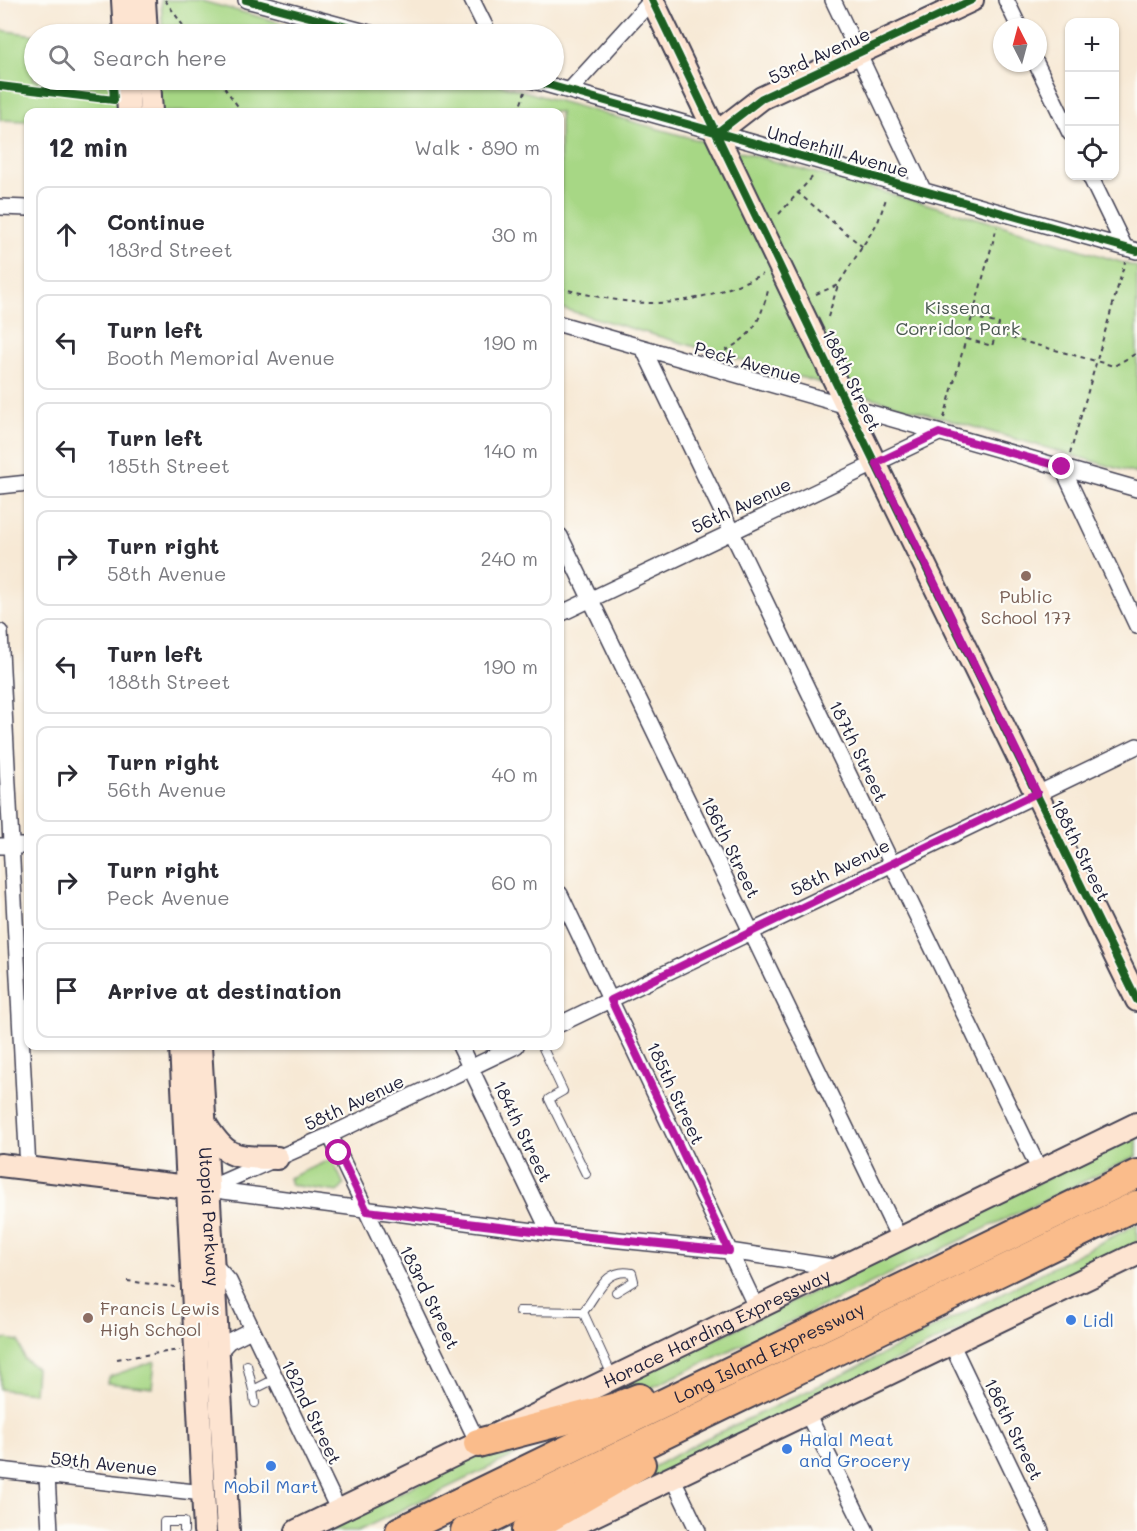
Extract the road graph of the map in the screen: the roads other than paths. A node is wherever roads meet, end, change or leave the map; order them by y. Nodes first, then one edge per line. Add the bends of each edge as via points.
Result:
1 (123, 0) edge
2 (144, 0) edge
3 (246, 0) edge
4 (298, 0) edge
5 (472, 0) edge
6 (652, 0) edge
7 (833, 0) edge
8 (972, 0) edge
9 (1006, 0) edge
10 (305, 15) junction
11 (1015, 18) edge
12 (124, 24) edge
13 (145, 24) edge
14 (337, 24) edge
15 (484, 24) edge
16 (858, 53) junction
17 (1040, 72) edge
18 (564, 89) edge
19 (128, 90) edge
20 (150, 90) edge
21 (570, 90) junction
22 (129, 108) edge
23 (151, 108) edge
24 (1067, 126) edge
25 (718, 132) junction
26 (1092, 180) edge
27 (924, 192) junction
28 (0, 207) edge
29 (24, 208) edge
30 (1129, 254) edge
31 (564, 325) edge
32 (643, 348) junction
33 (847, 406) junction
34 (939, 433) junction
35 (1066, 461) junction
36 (876, 463) junction
37 (24, 483) edge
38 (0, 486) edge
39 (1137, 489) edge
40 (731, 531) junction
41 (564, 545) edge
42 (590, 600) junction
43 (564, 612) edge
44 (1137, 626) edge
45 (0, 632) edge
46 (1137, 746) edge
47 (1037, 793) junction
48 (6, 846) edge
49 (24, 846) edge
50 (891, 864) junction
51 (564, 902) edge
52 (751, 932) junction
53 (611, 1000) junction
54 (1137, 1000) edge
55 (564, 1022) edge
56 (180, 1050) edge
57 (200, 1050) edge
58 (462, 1050) edge
59 (507, 1050) edge
60 (544, 1050) edge
61 (470, 1067) junction
62 (204, 1122) junction
63 (1137, 1124) edge
64 (330, 1135) junction
65 (277, 1158) junction
66 (0, 1165) edge
67 (28, 1169) junction
68 (1040, 1171) junction
69 (586, 1174) dead end
70 (1137, 1174) edge
71 (197, 1188) junction
72 (1137, 1205) edge
73 (367, 1211) junction
74 (550, 1233) junction
75 (900, 1240) junction
76 (729, 1251) junction
77 (1137, 1254) edge
78 (212, 1262) junction
79 (842, 1268) junction
80 (616, 1292) dead end
81 (757, 1309) junction
82 (519, 1311) dead end
83 (584, 1312) junction
84 (820, 1328) junction
85 (251, 1330) junction
86 (952, 1345) junction
87 (846, 1346) junction
88 (217, 1354) junction
89 (247, 1365) dead end
90 (613, 1378) junction
91 (275, 1379) junction
92 (253, 1390) junction
93 (255, 1403) dead end
94 (807, 1413) junction
95 (478, 1443) junction
96 (0, 1470) edge
97 (47, 1476) junction
98 (673, 1479) junction
99 (203, 1493) junction
100 (339, 1511) junction
101 (197, 1523) edge
102 (50, 1531) edge
103 (164, 1531) edge
104 (184, 1531) edge
105 (228, 1531) edge
106 (297, 1531) edge
107 (399, 1531) edge
108 (465, 1531) edge
109 (526, 1531) edge
110 (561, 1531) edge
111 (698, 1531) edge
112 (866, 1531) edge
113 (1041, 1531) edge

1 - 12 main road
2 - 13 main road
3 - 10 street
4 - 10 street
5 - 15 street
6 - 21 street
6 - 25 main road, 188th Street
7 - 16 street
8 - 16 main road, 53rd Avenue
9 - 11 street
10 - 14 street
16 - 25 main road, 53rd Avenue via 762,98
16 - 27 street
17 - 24 street
18 - 21 street, Underhill Avenue
19 - 22 main road
20 - 23 main road
21 - 25 street, Underhill Avenue
25 - 27 street, Underhill Avenue
25 - 33 main road, 188th Street
26 - 30 street
27 - 30 street, Underhill Avenue
28 - 29 street
31 - 32 street, Peck Avenue
32 - 33 street, Peck Avenue
32 - 40 street, 187th Street
33 - 34 street, Peck Avenue
33 - 36 main road, 188th Street
34 - 35 street, Peck Avenue
34 - 36 street, 56th Avenue
35 - 39 street, Peck Avenue
35 - 44 street
36 - 40 street, 56th Avenue
36 - 47 main road, 188th Street
37 - 38 street
40 - 42 street, 56th Avenue
40 - 50 street, 187th Street
41 - 42 street, 186th Street
42 - 43 street, 56th Avenue
42 - 52 street, 186th Street
45 - 48 street
46 - 47 street, 58th Avenue
47 - 50 street, 58th Avenue
47 - 54 main road, 188th Street
48 - 49 street
48 - 67 street
50 - 52 street, 58th Avenue
50 - 68 street, 187th Street
51 - 53 street, 185th Street
52 - 53 street, 58th Avenue
52 - 75 street, 186th Street
53 - 55 street, 58th Avenue
53 - 76 street, 185th Street
56 - 71 main road, Utopia Parkway
57 - 62 main road, Utopia Parkway
58 - 61 street, 184th Street
59 - 61 street, 58th Avenue
60 - 69 lane via 563,1091 549,1099
61 - 64 street, 58th Avenue
61 - 74 street, 184th Street
62 - 65 main road via 227,1152
62 - 71 main road, Utopia Parkway
63 - 68 main road, Horace Harding Expressway
64 - 65 street, 58th Avenue
64 - 73 street, 183rd Street
65 - 71 street, 58th Avenue
66 - 67 main road
67 - 71 main road
68 - 75 main road, Horace Harding Expressway
70 - 84 highway, Long Island Expressway
71 - 73 street
71 - 78 main road, Utopia Parkway
71 - 99 main road, Utopia Parkway
72 - 87 highway, Long Island Expressway
73 - 74 street
73 - 95 street, 183rd Street
74 - 76 street
75 - 79 main road, Horace Harding Expressway
76 - 79 street
76 - 81 street, 185th Street
77 - 86 main road
78 - 85 street, 182nd Street via 229,1281
78 - 88 main road, Utopia Parkway
79 - 81 main road, Horace Harding Expressway
80 - 83 lane via 634,1281 632,1274 616,1272 608,1276
81 - 90 main road, Horace Harding Expressway
82 - 83 lane
83 - 90 lane
84 - 95 highway via 616,1407
84 - 107 highway, Long Island Expressway
85 - 88 street via 229,1341
85 - 91 street, 182nd Street
86 - 94 main road
86 - 113 street, 186th Street
87 - 108 highway, Long Island Expressway
87 - 109 highway
88 - 105 main road, Utopia Parkway
89 - 92 lane
90 - 95 main road, Horace Harding Expressway
91 - 92 lane
91 - 100 street, 182nd Street
92 - 93 lane
94 - 98 main road
94 - 112 street
95 - 100 main road, Horace Harding Expressway
96 - 97 street, 59th Avenue
97 - 99 street, 59th Avenue
97 - 102 street
98 - 110 main road
98 - 111 street
99 - 101 main road, Utopia Parkway
100 - 106 main road, Horace Harding Expressway
101 - 103 lane via 164,1522
101 - 104 lane

